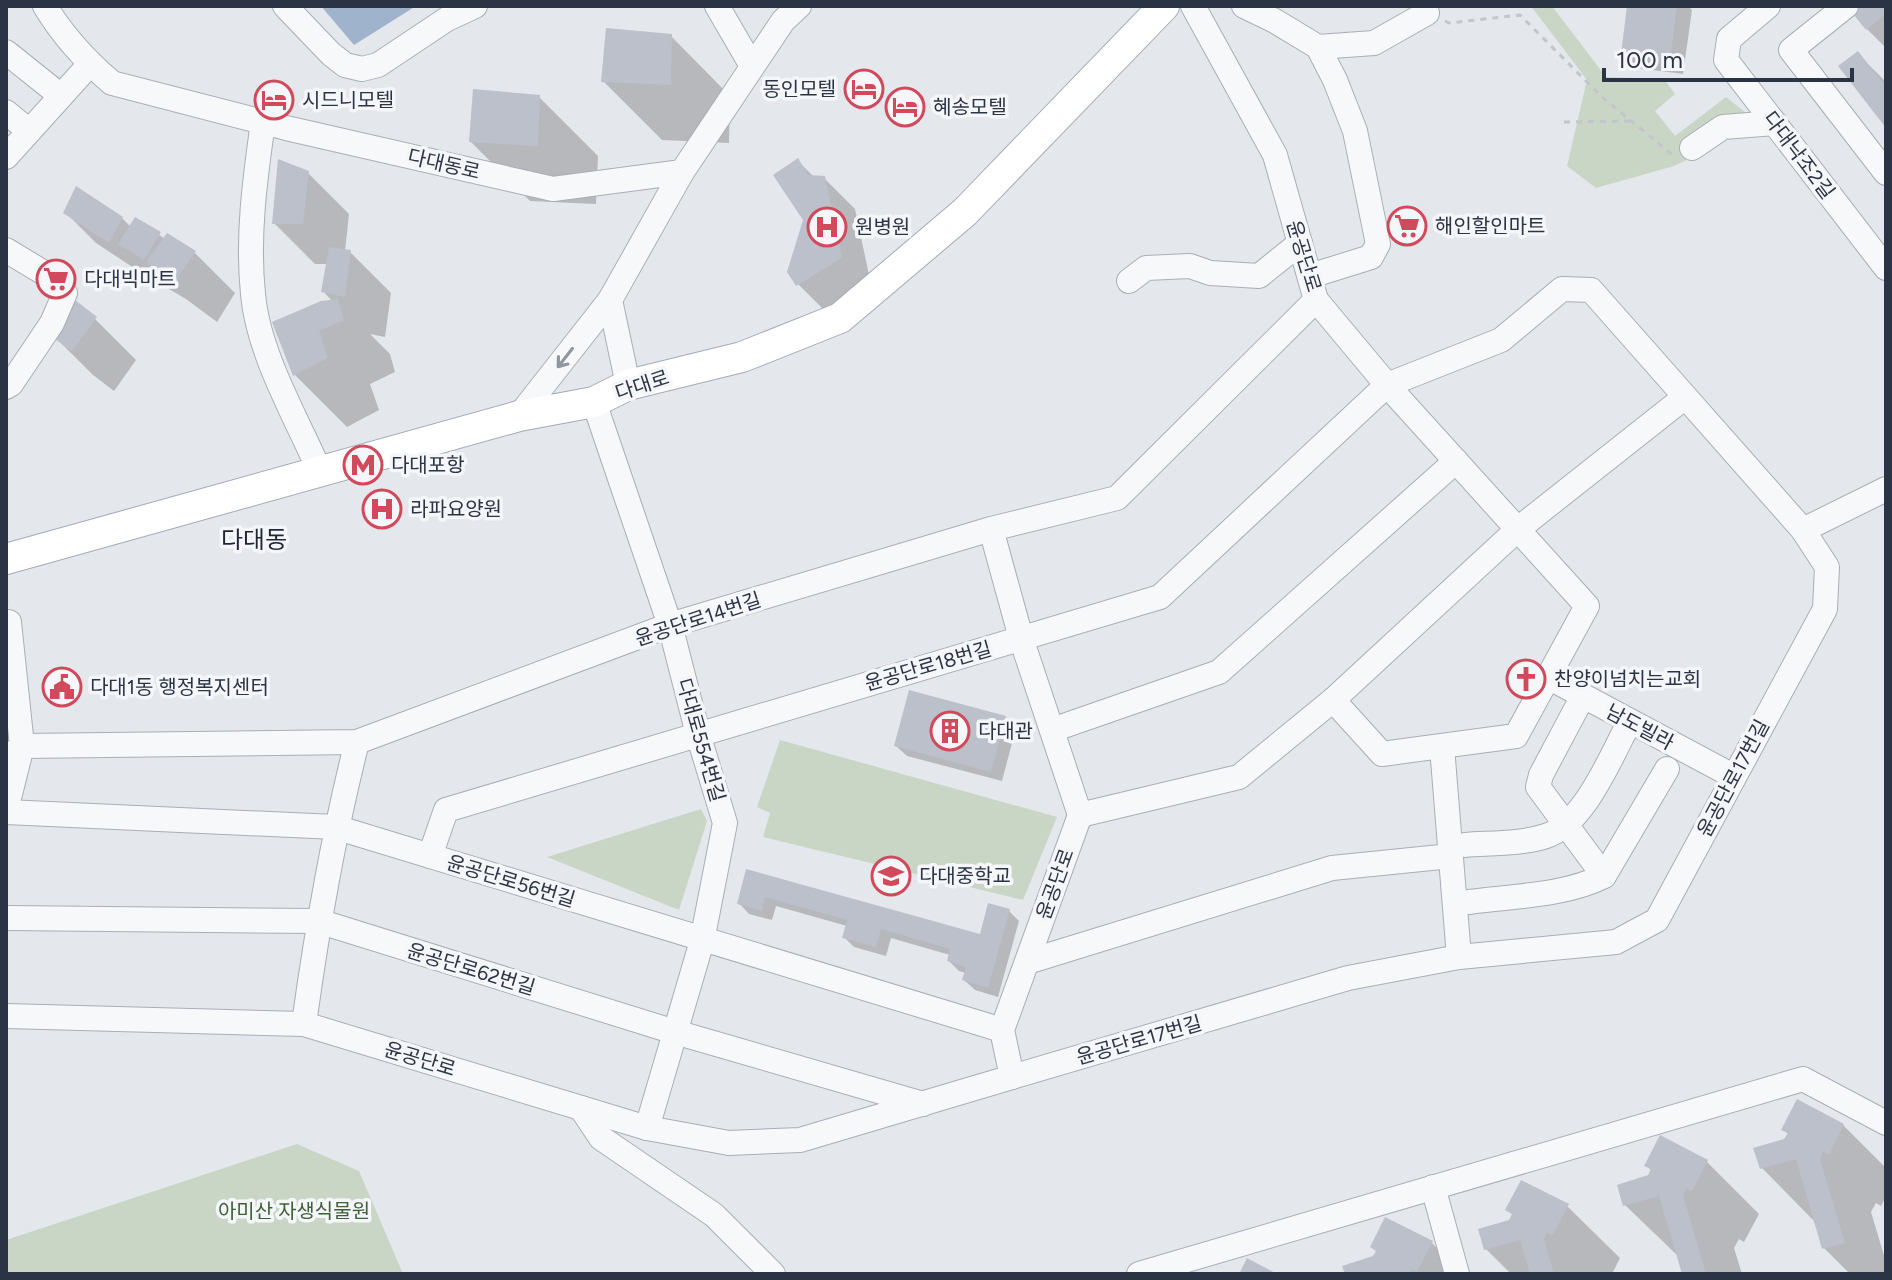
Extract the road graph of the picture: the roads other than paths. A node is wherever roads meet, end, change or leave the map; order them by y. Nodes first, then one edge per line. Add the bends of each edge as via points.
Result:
1 (45, 6) edge
2 (285, 6) edge
3 (475, 6) edge
4 (717, 6) edge
5 (799, 6) edge
6 (1164, 6) edge
7 (1244, 6) edge
8 (1768, 6) edge
9 (1846, 6) edge
10 (1196, 7) edge
11 (1427, 13) road end
12 (1318, 47) junction
13 (6, 52) edge
14 (90, 64) junction
15 (752, 66) junction
16 (61, 96) junction
17 (6, 112) edge
18 (263, 122) junction
19 (1775, 123) junction
20 (29, 131) junction
21 (1692, 148) road end
22 (6, 157) edge
23 (682, 172) junction
24 (1886, 173) edge
25 (1300, 243) junction
26 (6, 250) edge
27 (1886, 268) edge
28 (1129, 281) dead end
29 (1313, 288) junction
30 (610, 300) junction
31 (628, 385) junction
32 (1387, 385) junction
33 (6, 387) edge
34 (1685, 397) junction
35 (594, 402) junction
36 (519, 416) junction
37 (1456, 461) junction
38 (320, 472) junction
39 (1886, 489) edge
40 (991, 529) junction
41 (1518, 529) junction
42 (1803, 530) junction
43 (6, 559) edge
44 (9, 622) dead end
45 (670, 625) junction
46 (1021, 638) junction
47 (1548, 677) junction
48 (1583, 696) junction
49 (1333, 700) junction
50 (12, 714) edge
51 (1630, 721) junction
52 (1052, 730) junction
53 (698, 734) junction
54 (357, 742) junction
55 (1442, 747) junction
56 (14, 752) edge
57 (1667, 769) dead end
58 (1733, 776) junction
59 (6, 811) edge
60 (1080, 815) junction
61 (1567, 826) junction
62 (335, 827) junction
63 (1458, 851) junction
64 (430, 856) junction
65 (1604, 876) junction
66 (1469, 902) dead end
67 (6, 918) edge
68 (318, 921) junction
69 (702, 941) junction
70 (1459, 957) junction
71 (1027, 962) junction
72 (6, 1016) edge
73 (304, 1024) junction
74 (1002, 1030) junction
75 (675, 1032) junction
76 (1012, 1077) junction
77 (923, 1104) junction
78 (581, 1108) junction
79 (1886, 1123) edge
80 (647, 1128) junction
81 (1433, 1187) junction
82 (773, 1274) edge
83 (1139, 1274) edge
84 (1457, 1274) edge

1 - 14 street, 다대동로
2 - 3 street via 331,54 362,69 378,65
4 - 15 street
5 - 15 street
6 - 31 main road, 다대로 via 965,212 840,318 742,357
7 - 12 street
8 - 19 street, 다대낙조2길 via 1729,39 1726,60
9 - 24 street via 1791,50
10 - 25 street, 윤공단로 via 1275,155
11 - 12 street via 1374,43
12 - 29 street via 1355,131 1378,244 1371,257
13 - 16 street
14 - 16 street
14 - 18 street, 다대동로 via 112,83
15 - 23 street
16 - 20 street
17 - 20 street
18 - 23 street, 다대동로 via 553,189
18 - 38 street via 251,209 253,296 267,351
19 - 21 street via 1723,127
19 - 27 street, 다대낙조2길
20 - 22 street
23 - 30 street
25 - 28 street via 1259,276 1210,273 1190,266 1146,268
25 - 29 street, 윤공단로
26 - 33 street via 54,279 65,293 52,323
29 - 32 street, 윤공단로
29 - 40 street, 윤공단로14번길 via 1117,498
30 - 31 street
30 -> 36 street
31 - 35 main road, 다대로
32 - 34 street, 윤공단로17번길 via 1501,340 1562,289 1591,290
32 - 37 street, 윤공단로
32 - 46 street, 윤공단로18번길 via 1160,597
34 - 41 street
34 - 42 street, 윤공단로17번길
35 - 36 main road, 다대로
35 - 45 street, 다대로554번길
36 - 38 main road, 다대로
37 - 41 street, 윤공단로
37 - 52 street via 1219,672
38 - 43 main road, 다대로
39 - 42 street
40 - 45 street, 윤공단로14번길
40 - 46 street
41 - 47 street, 윤공단로 via 1587,606
41 - 49 street
42 - 58 street, 윤공단로17번길 via 1827,567 1825,609
44 - 50 street
45 - 53 street, 다대로554번길
45 - 54 street, 윤공단로14번길
46 - 52 street
46 - 53 street, 윤공단로18번길
47 - 48 street, 남도빌라
47 - 55 street via 1516,736
48 - 51 street, 남도빌라
48 - 61 street via 1538,787
49 - 55 street via 1382,754
49 - 60 street via 1239,777
50 - 56 street
51 - 58 street, 남도빌라
51 - 61 street
52 - 60 street
53 - 64 street, 윤공단로18번길 via 446,810
53 - 69 street, 다대로554번길 via 725,823
54 - 56 street, 윤공단로14번길
54 - 62 street
55 - 63 street
56 - 59 street
57 - 65 street
58 - 70 street, 윤공단로17번길 via 1657,920 1616,942
59 - 62 street, 윤공단로56번길
60 - 71 street, 윤공단로
61 - 63 street via 1547,836
61 - 65 street
62 - 64 street, 윤공단로56번길
62 - 68 street
63 - 70 street
63 - 71 street via 1332,868
64 - 69 street, 윤공단로56번길
65 - 66 street via 1555,890
67 - 68 street, 윤공단로62번길
68 - 73 street
68 - 75 street, 윤공단로62번길
69 - 74 street, 윤공단로56번길
69 - 75 street, 다대로554번길
70 - 76 street, 윤공단로17번길 via 1348,978
71 - 74 street, 윤공단로
72 - 73 street, 윤공단로
73 - 78 street, 윤공단로
74 - 76 street
75 - 77 street, 윤공단로62번길
75 - 80 street, 다대로554번길
76 - 77 street, 윤공단로
77 - 80 street, 윤공단로 via 800,1140 729,1143
78 - 80 street, 윤공단로
78 - 82 street via 601,1138 714,1215
79 - 81 street via 1803,1079
81 - 83 street
81 - 84 street

